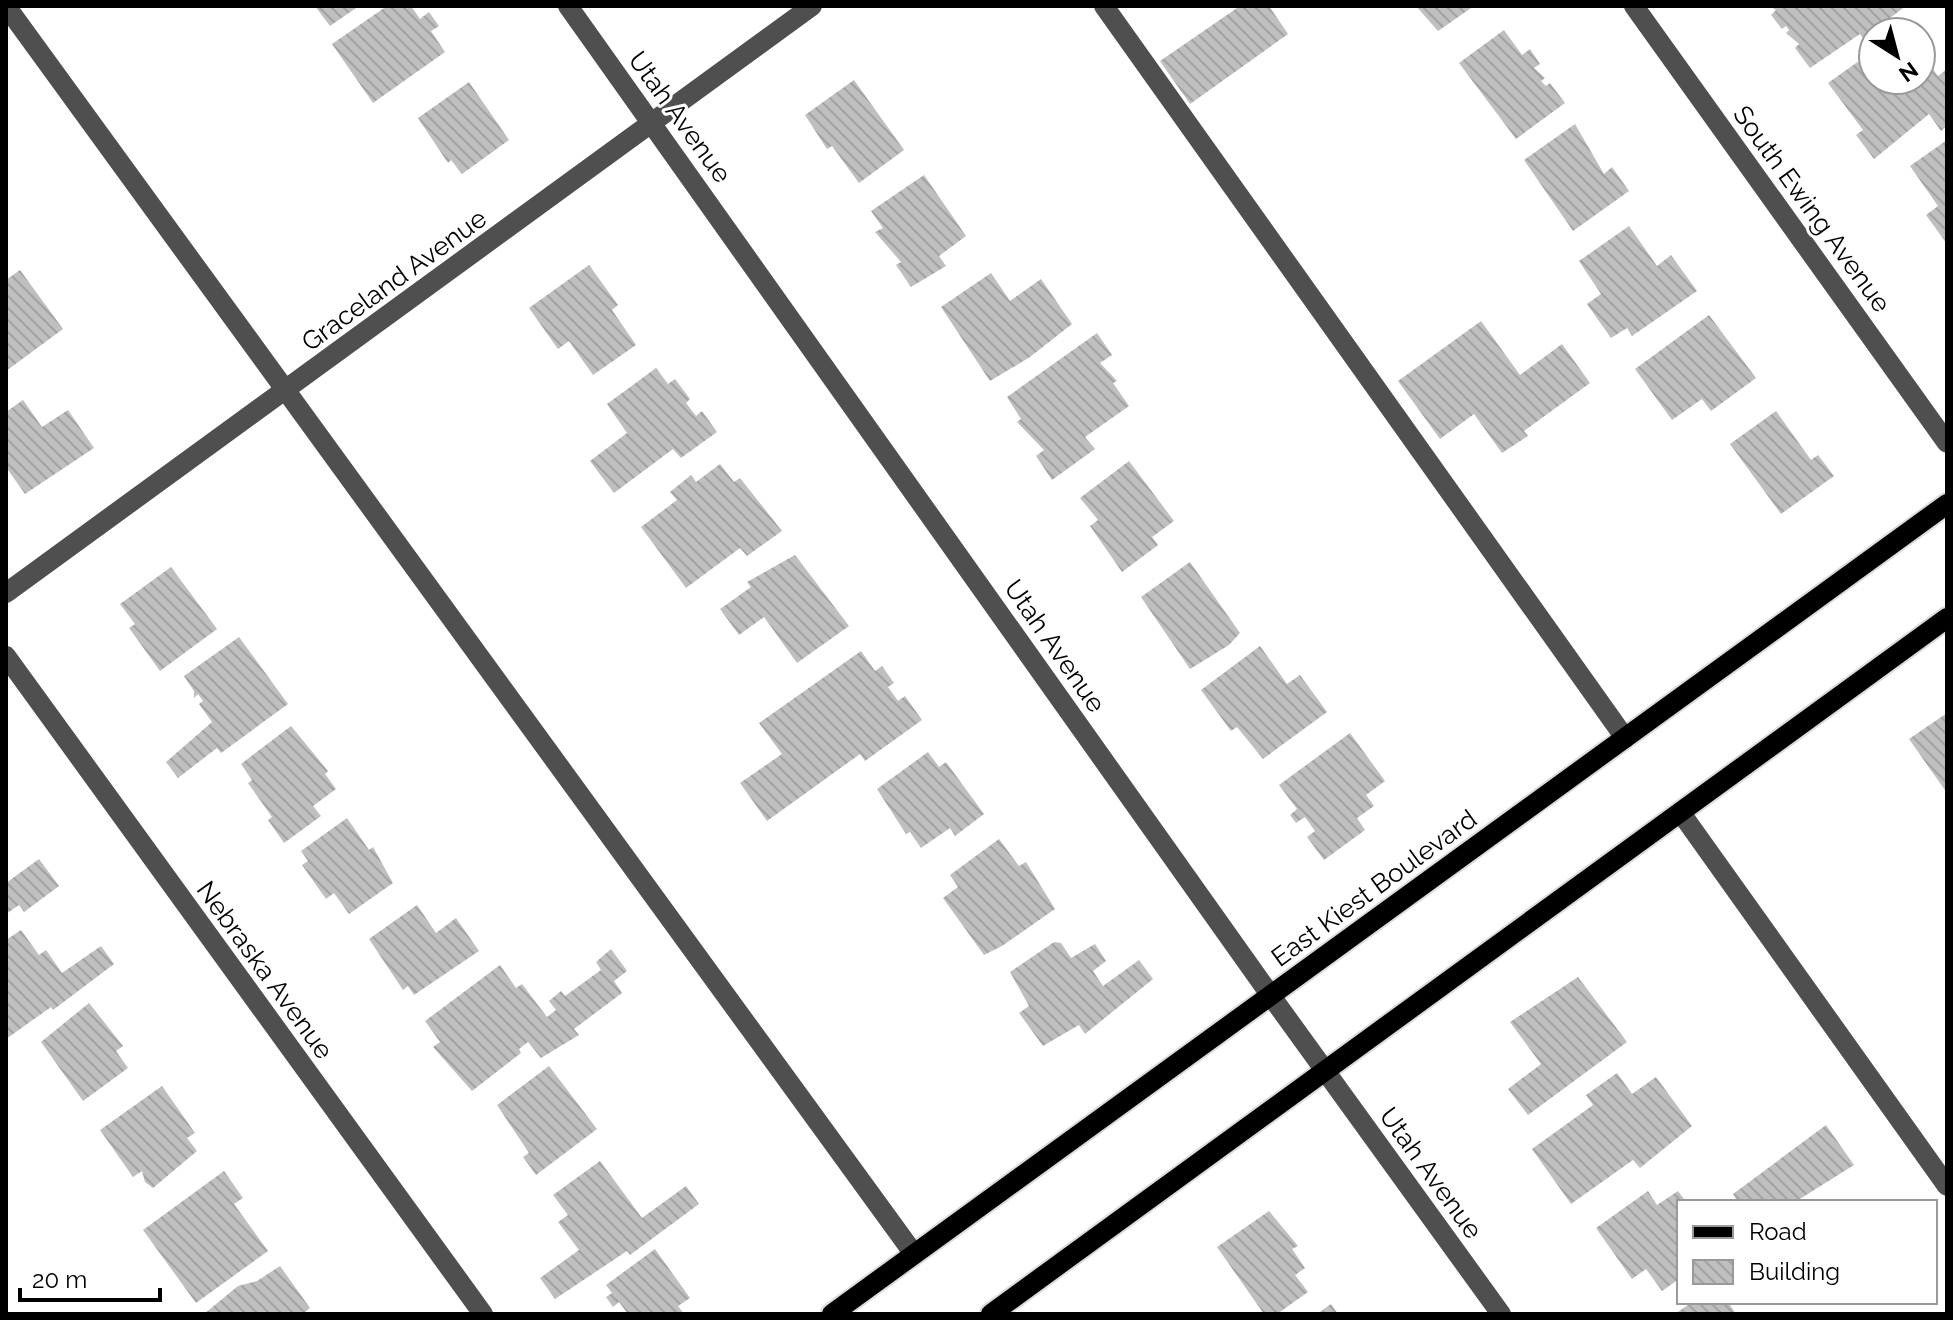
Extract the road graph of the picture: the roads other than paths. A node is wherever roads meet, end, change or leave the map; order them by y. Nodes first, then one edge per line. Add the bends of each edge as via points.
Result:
1 (6, 6) edge
2 (568, 6) edge
3 (812, 6) edge
4 (1104, 6) edge
5 (1634, 6) edge
6 (653, 124) junction
7 (287, 390) junction
8 (1947, 443) edge
9 (1947, 504) edge
10 (6, 593) edge
11 (1947, 618) edge
12 (6, 656) edge
13 (1625, 738) junction
14 (1681, 813) junction
15 (1271, 996) junction
16 (1325, 1070) junction
17 (1947, 1186) edge
18 (914, 1254) junction
19 (483, 1314) edge
20 (832, 1314) edge
21 (991, 1314) edge
22 (1501, 1314) edge

1 - 7 street
2 - 6 street, Utah Avenue
3 - 6 street, Graceland Avenue
4 - 13 street
5 - 8 street, South Ewing Avenue
6 - 7 street, Graceland Avenue
6 - 15 street, Utah Avenue
7 - 10 street, Graceland Avenue
7 - 18 street
9 - 13 main road, East Kiest Boulevard
11 - 14 main road
12 - 19 street, Nebraska Avenue
13 - 15 main road, East Kiest Boulevard
14 - 16 main road
14 - 17 street
15 - 16 street, Utah Avenue
15 - 18 main road, East Kiest Boulevard
16 - 21 main road
16 - 22 street, Utah Avenue
18 - 20 main road, East Kiest Boulevard

